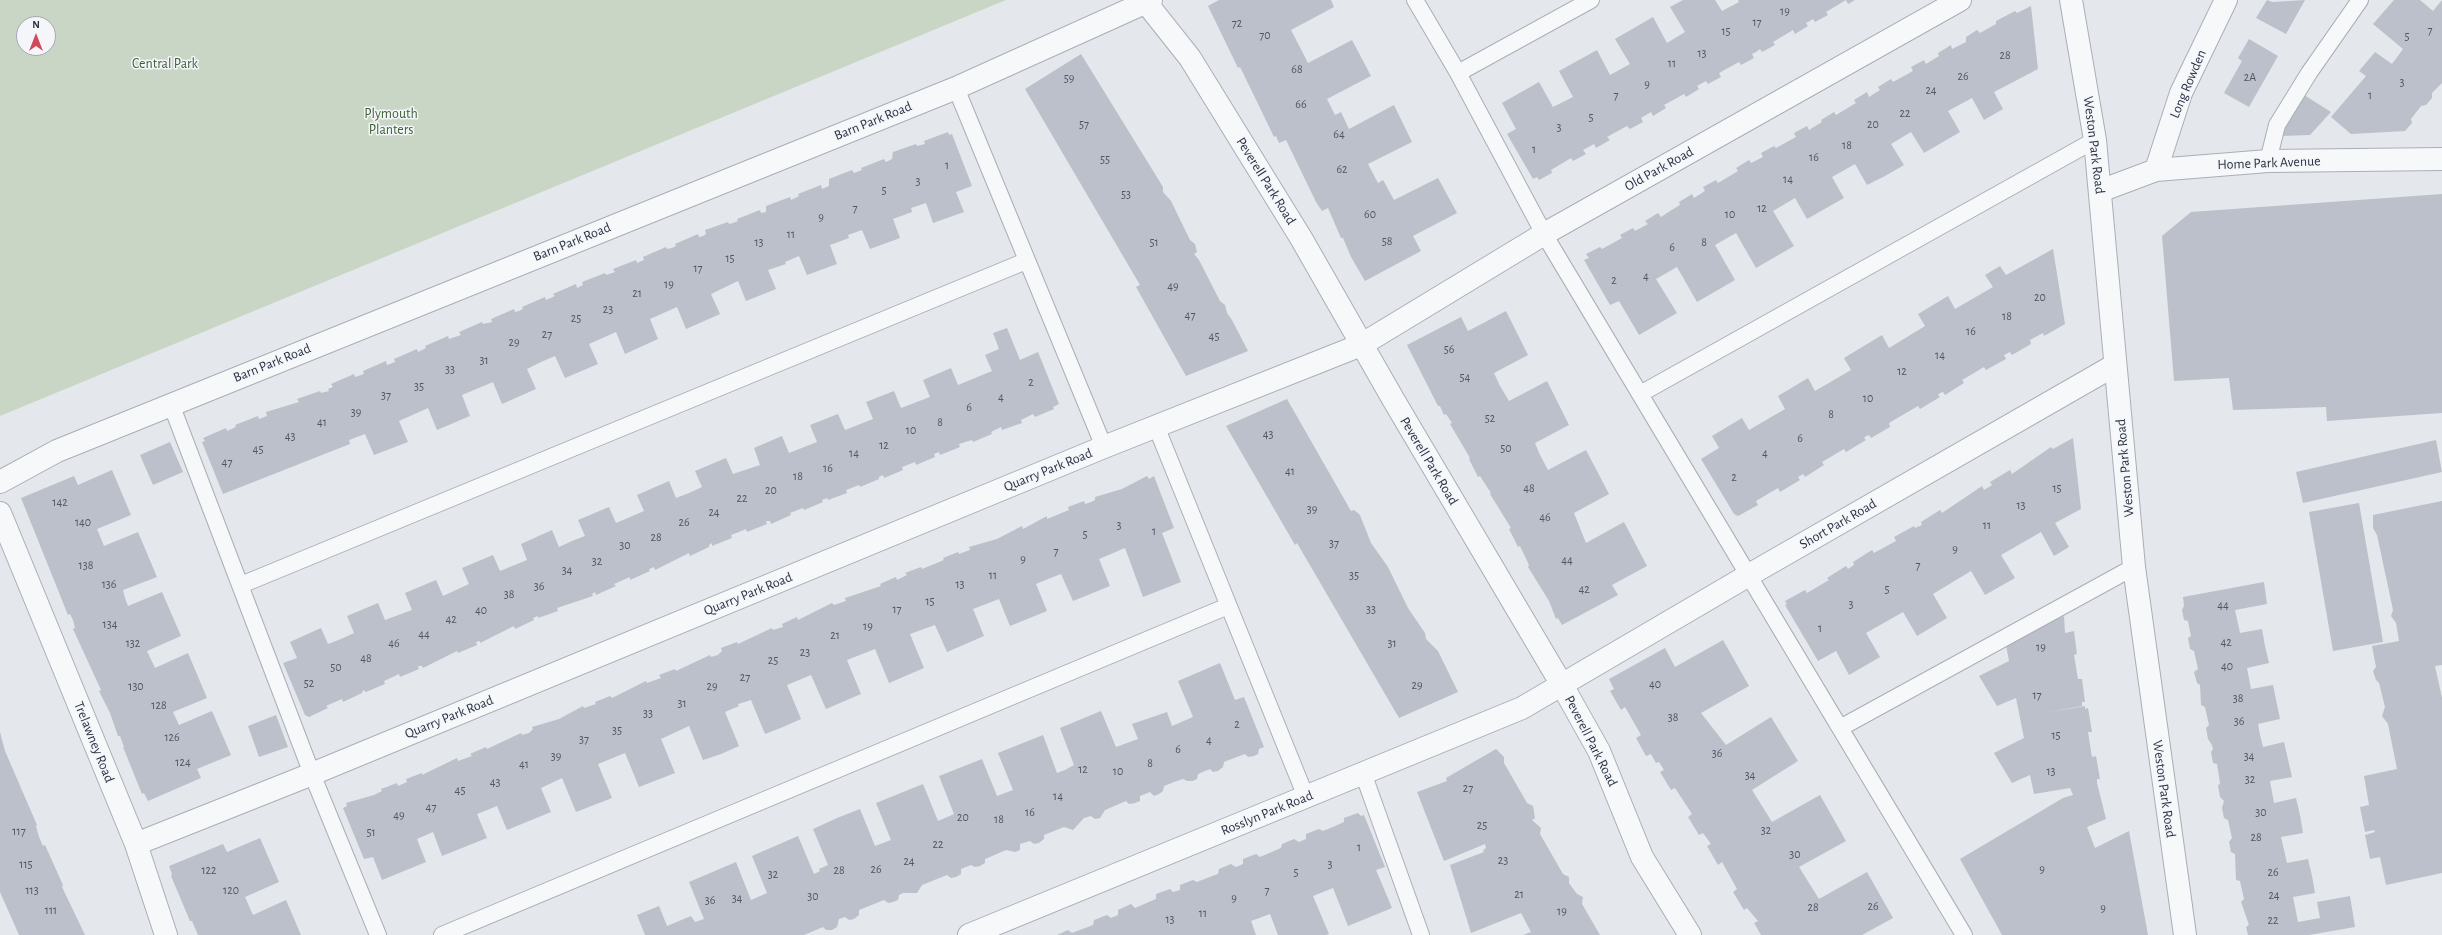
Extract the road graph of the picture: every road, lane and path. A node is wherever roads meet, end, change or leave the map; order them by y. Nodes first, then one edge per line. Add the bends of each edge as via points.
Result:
1 (1415, 0) edge
2 (1590, 0) edge
3 (1960, 0) edge
4 (2071, 0) edge
5 (2226, 0) edge
6 (2360, 0) edge
7 (1147, 1) edge
8 (1458, 73) junction
9 (956, 88) junction
10 (2095, 140) junction
11 (2442, 159) edge
12 (2268, 161) junction
13 (2156, 170) junction
14 (2100, 191) junction
15 (1544, 234) junction
16 (1026, 261) junction
17 (1361, 345) junction
18 (2115, 365) junction
19 (1640, 394) junction
20 (171, 404) junction
21 (1156, 426) junction
22 (1104, 446) junction
23 (0, 482) edge
24 (0, 512) edge
25 (8, 556) edge
26 (2134, 567) junction
27 (1749, 575) junction
28 (241, 585) junction
29 (1228, 606) junction
30 (1562, 685) junction
31 (1840, 728) junction
32 (1363, 773) junction
33 (312, 774) junction
34 (1306, 796) junction
35 (136, 844) junction
36 (166, 935) edge
37 (378, 935) edge
38 (442, 935) edge
39 (969, 935) edge
40 (1421, 935) edge
41 (1690, 935) edge
42 (1964, 935) edge
43 (2185, 935) edge

1 - 8 lane
2 - 8 lane
3 - 15 street, Old Park Road
4 - 10 street, Weston Park Road
5 - 13 street, Long Rowden via 2181,93
6 - 12 lane via 2277,124
7 - 9 street, Barn Park Road
7 - 17 street, Peverell Park Road via 1190,58 1301,238
8 - 15 lane
9 - 16 lane
9 - 20 street, Barn Park Road
10 - 14 street, Weston Park Road
10 - 19 lane
11 - 12 street, Home Park Avenue
12 - 13 street, Home Park Avenue
13 - 14 street, Home Park Avenue
14 - 18 street, Weston Park Road
15 - 17 street, Old Park Road
15 - 19 lane
16 - 22 lane
16 - 28 lane
17 - 21 street, Quarry Park Road
17 - 30 street, Peverell Park Road
18 - 26 street, Weston Park Road
18 - 27 street, Short Park Road
19 - 27 lane
20 - 23 street, Barn Park Road via 57,451
20 - 28 lane
21 - 22 street, Quarry Park Road
21 - 29 lane
22 - 33 street, Quarry Park Road
24 - 25 street
25 - 35 street, Trelawney Road
26 - 31 lane
26 - 43 street, Weston Park Road
27 - 30 street, Short Park Road
27 - 31 lane
28 - 33 lane
29 - 34 lane
29 - 38 lane
30 - 32 street, Rosslyn Park Road via 1522,708
30 - 41 street, Peverell Park Road via 1599,752 1642,856
31 - 42 lane
32 - 34 street, Rosslyn Park Road
32 - 40 lane
33 - 35 street, Quarry Park Road
33 - 37 lane
34 - 39 street, Rosslyn Park Road
35 - 36 street, Trelawney Road

